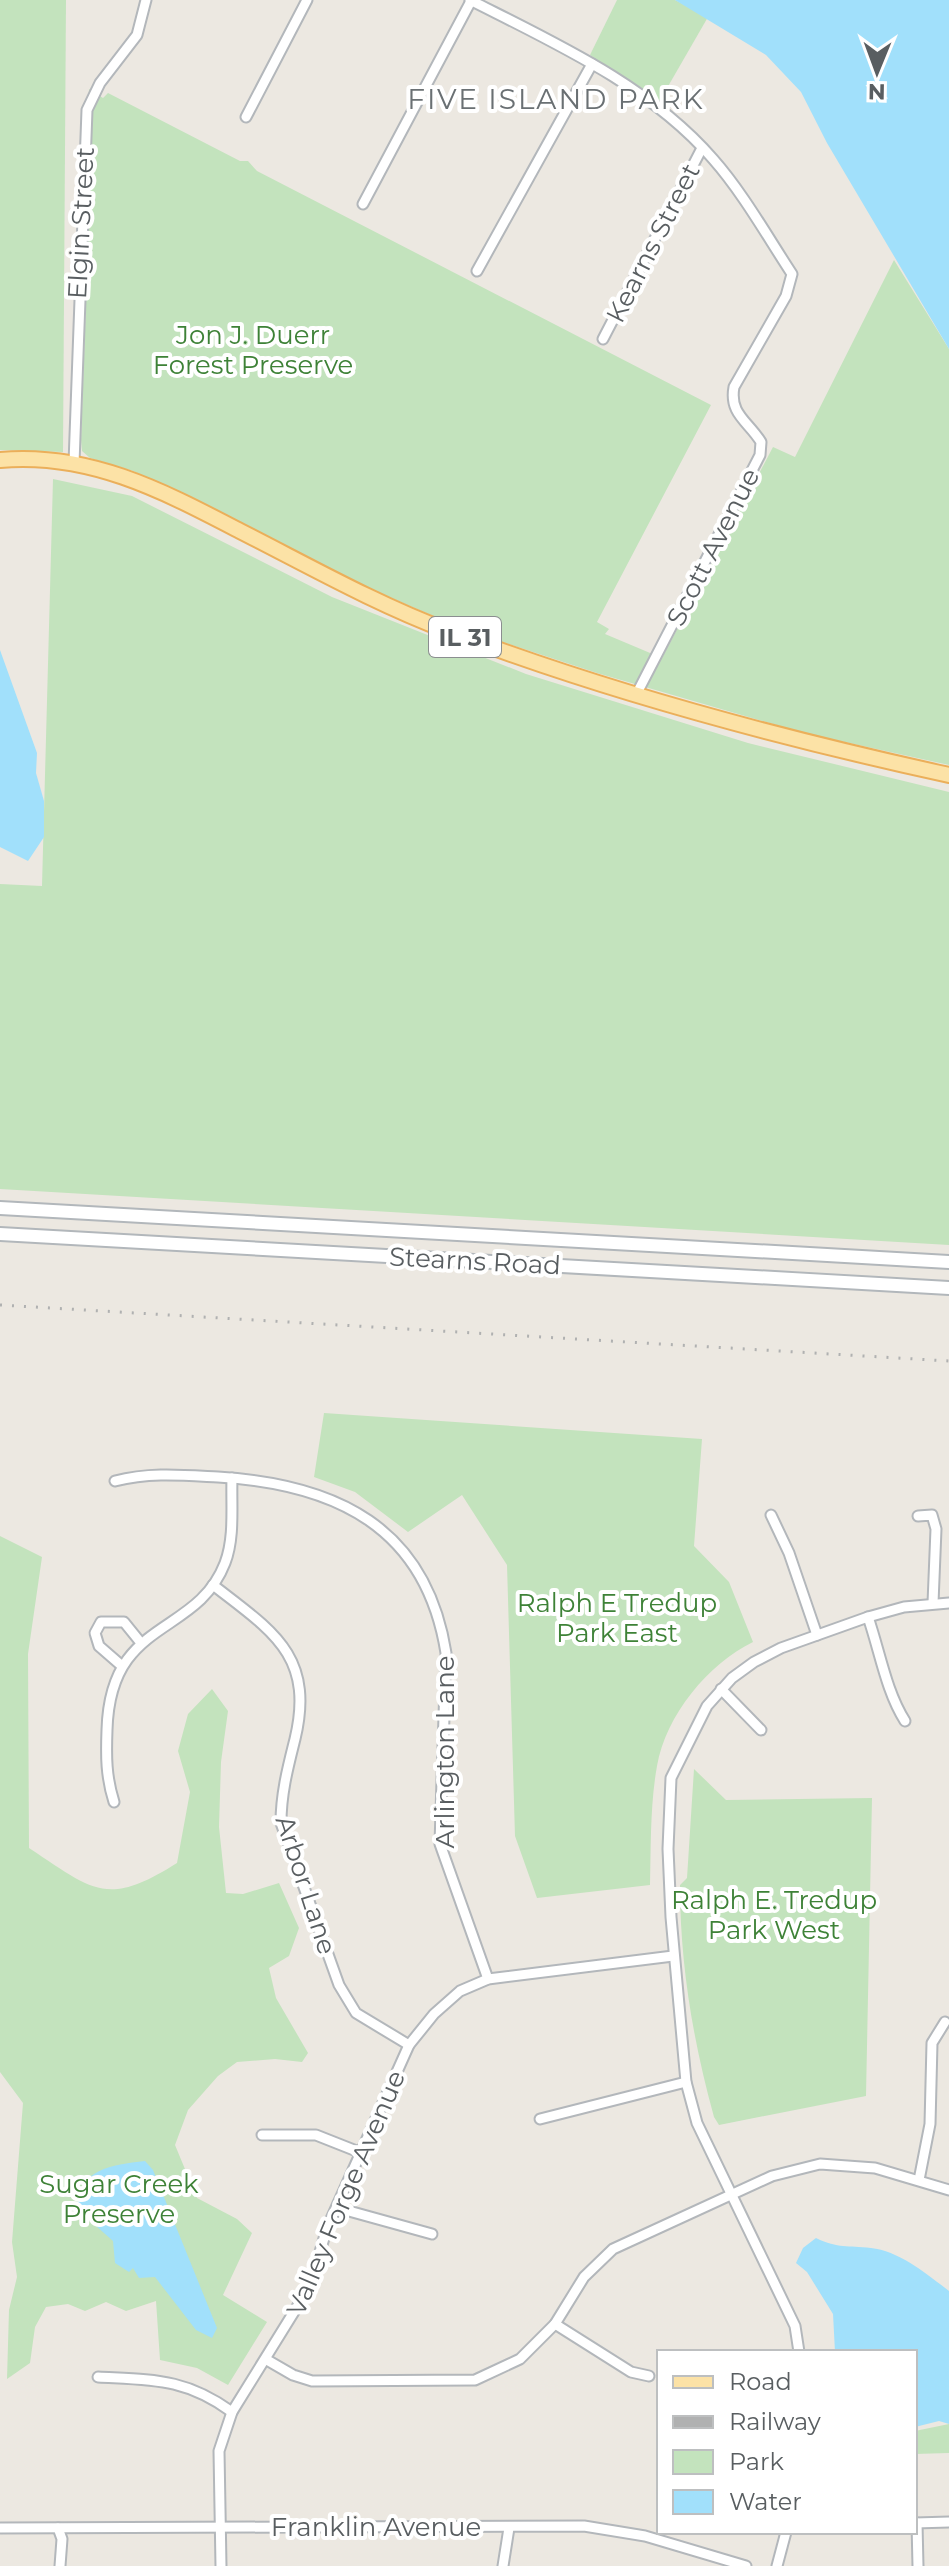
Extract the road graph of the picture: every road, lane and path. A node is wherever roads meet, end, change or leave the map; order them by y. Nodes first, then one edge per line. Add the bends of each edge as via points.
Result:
1 (146, 0) edge
2 (307, 0) edge
3 (470, 0) edge
4 (592, 64) junction
5 (246, 117) dead end
6 (702, 148) junction
7 (363, 204) dead end
8 (477, 271) dead end
9 (603, 339) dead end
10 (0, 460) edge
11 (74, 463) junction
12 (636, 695) junction
13 (949, 775) edge
14 (0, 1208) edge
15 (0, 1234) edge
16 (949, 1262) edge
17 (949, 1288) edge
18 (232, 1478) junction
19 (115, 1481) dead end
20 (771, 1515) dead end
21 (918, 1516) dead end
22 (213, 1585) junction
23 (933, 1603) junction
24 (949, 1603) edge
25 (868, 1617) junction
26 (817, 1635) junction
27 (141, 1643) junction
28 (122, 1666) junction
29 (721, 1689) junction
30 (905, 1721) dead end
31 (761, 1730) dead end
32 (114, 1802) dead end
33 (673, 1956) junction
34 (488, 1979) junction
35 (945, 2022) dead end
36 (409, 2045) junction
37 (686, 2082) junction
38 (540, 2119) dead end
39 (262, 2135) dead end
40 (359, 2152) junction
41 (919, 2180) junction
42 (949, 2190) edge
43 (731, 2194) junction
44 (338, 2208) junction
45 (432, 2234) dead end
46 (555, 2324) junction
47 (799, 2350) edge
48 (267, 2360) junction
49 (649, 2376) dead end
50 (98, 2377) dead end
51 (232, 2412) junction
52 (949, 2522) edge
53 (917, 2523) edge
54 (222, 2527) junction
55 (0, 2528) edge
56 (58, 2528) junction
57 (509, 2528) junction
58 (785, 2534) edge
59 (917, 2534) edge
60 (60, 2566) edge
61 (221, 2566) edge
62 (503, 2566) edge
63 (746, 2566) edge
64 (777, 2566) edge
65 (918, 2566) edge

1 - 11 street, Elgin Street via 137,35 100,83 87,110
2 - 5 street
3 - 4 street
3 - 7 street
4 - 6 street via 668,114
4 - 8 street
6 - 9 street, Kearns Street
6 - 12 street, Scott Avenue via 792,274 786,296 734,387 731,402 761,442 760,455
10 - 11 main road, IL 31
11 - 12 main road, IL 31 via 152,486 449,632
12 - 13 main road, IL 31
14 - 16 main road, Stearns Road
15 - 17 main road, Stearns Road
18 - 19 street, Arlington Lane via 147,1473
18 - 22 street via 230,1542
18 - 34 street, Arlington Lane via 334,1499 366,1517 401,1548 428,1588 446,1653 440,1844
20 - 26 street
21 - 23 street via 932,1515 936,1529
22 - 27 street
22 - 36 street, Arbor Lane via 267,1626 286,1647 298,1672 301,1714 281,1796 281,1823 339,1985 356,2013
23 - 24 street
23 - 25 street
25 - 26 street
25 - 30 street via 891,1699
26 - 29 street via 754,1662
27 - 28 street
27 - 28 street via 124,1622 101,1622 95,1633 99,1646
28 - 32 street via 108,1700 106,1777
29 - 31 street
29 - 33 street via 699,1718 671,1778
33 - 34 street, Valley Forge Avenue
33 - 37 street
34 - 36 street, Valley Forge Avenue via 460,1991
35 - 41 street via 932,2043 930,2124
36 - 40 street, Valley Forge Avenue
37 - 38 street
37 - 43 street via 697,2123
39 - 40 street via 316,2135
40 - 44 street, Valley Forge Avenue
41 - 42 street
41 - 43 street via 875,2168 820,2164
43 - 46 street via 613,2249 584,2277
43 - 47 street via 795,2326
44 - 45 street
44 - 48 street, Valley Forge Avenue via 310,2286
46 - 48 street via 520,2359 475,2380 312,2381
46 - 49 street via 631,2372
48 - 51 street, Valley Forge Avenue
50 - 51 street via 169,2381 206,2393
51 - 54 street, Valley Forge Avenue via 219,2451
52 - 53 street
54 - 56 street, Franklin Avenue
54 - 57 street, Franklin Avenue
54 - 61 street, Valley Forge Avenue
55 - 56 street, Franklin Avenue
56 - 60 street
57 - 62 street
57 - 63 street, Franklin Avenue via 584,2526 632,2533
58 - 64 street
59 - 65 street

